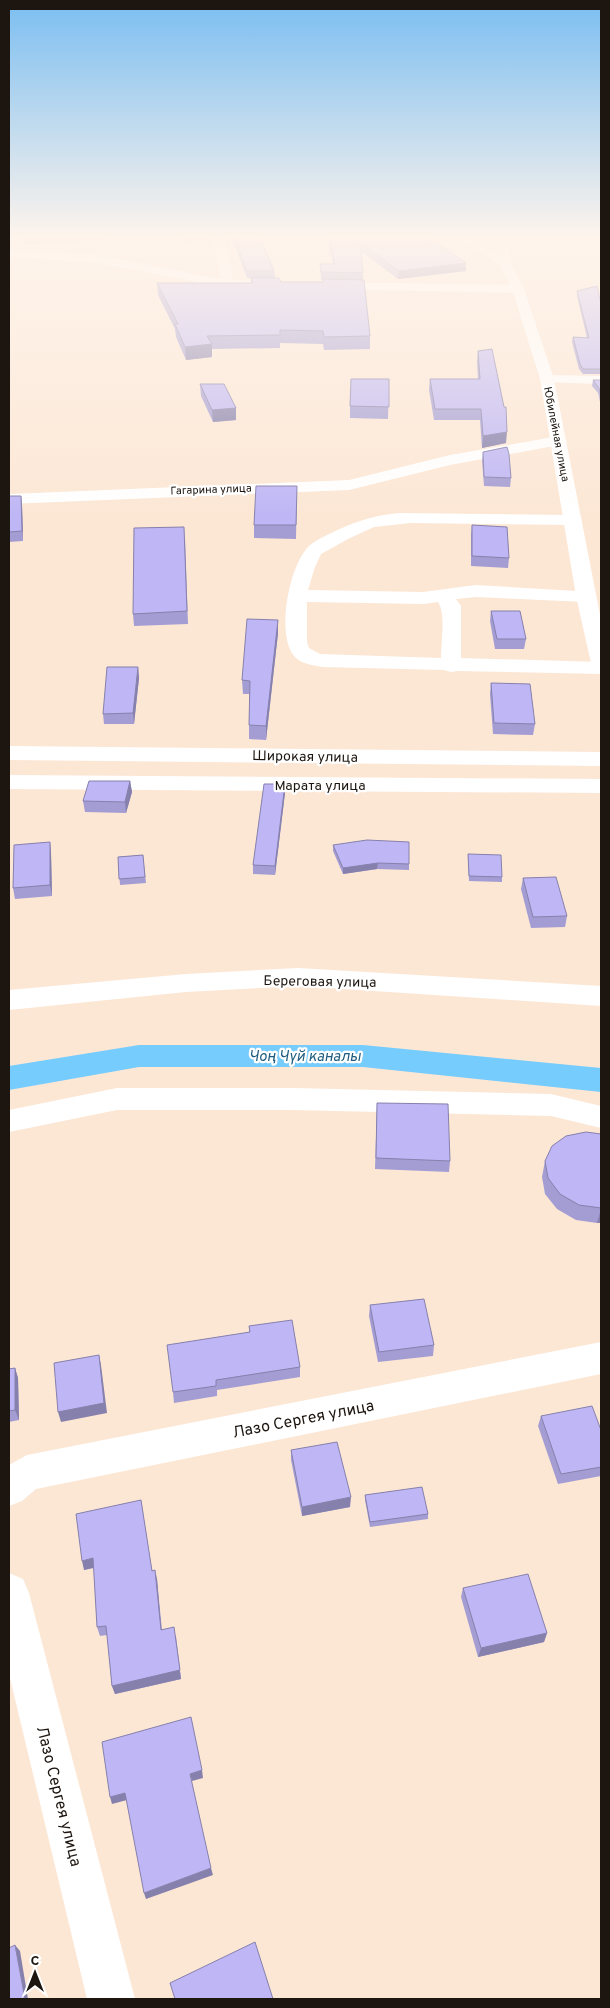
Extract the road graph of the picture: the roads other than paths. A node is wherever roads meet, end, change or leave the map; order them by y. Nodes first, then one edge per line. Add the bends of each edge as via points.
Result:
1 (531, 329) edge
2 (547, 379) junction
3 (601, 380) edge
4 (560, 441) junction
5 (9, 499) edge
6 (573, 520) junction
7 (297, 596) junction
8 (444, 596) junction
9 (586, 596) junction
10 (601, 662) edge
11 (451, 666) junction
12 (601, 668) edge
13 (9, 753) edge
14 (601, 759) edge
15 (9, 782) edge
16 (601, 786) edge
17 (601, 996) edge
18 (9, 1000) edge
19 (601, 1117) edge
20 (9, 1121) edge
21 (601, 1358) edge
22 (9, 1488) edge
23 (9, 1593) edge
24 (111, 1999) edge

1 - 2 street, Юбилейная улица
2 - 3 street
2 - 4 street, Юбилейная улица
4 - 5 street, Гагарина улица via 450,460 349,485
4 - 6 street, Юбилейная улица
6 - 7 street via 416,519 372,522 315,550
6 - 9 street, Юбилейная улица
7 - 8 street
7 - 11 street via 295,630 298,648 311,659
8 - 9 street via 476,590
8 - 11 street via 451,606
9 - 10 street, Юбилейная улица
11 - 12 street
13 - 14 street, Широкая улица
15 - 16 street, Марата улица
17 - 18 street, Береговая улица via 298,978 186,983
19 - 20 street via 551,1105 117,1099
21 - 22 street, Лазо Сергея улица via 27,1473
23 - 24 street, Лазо Сергея улица

